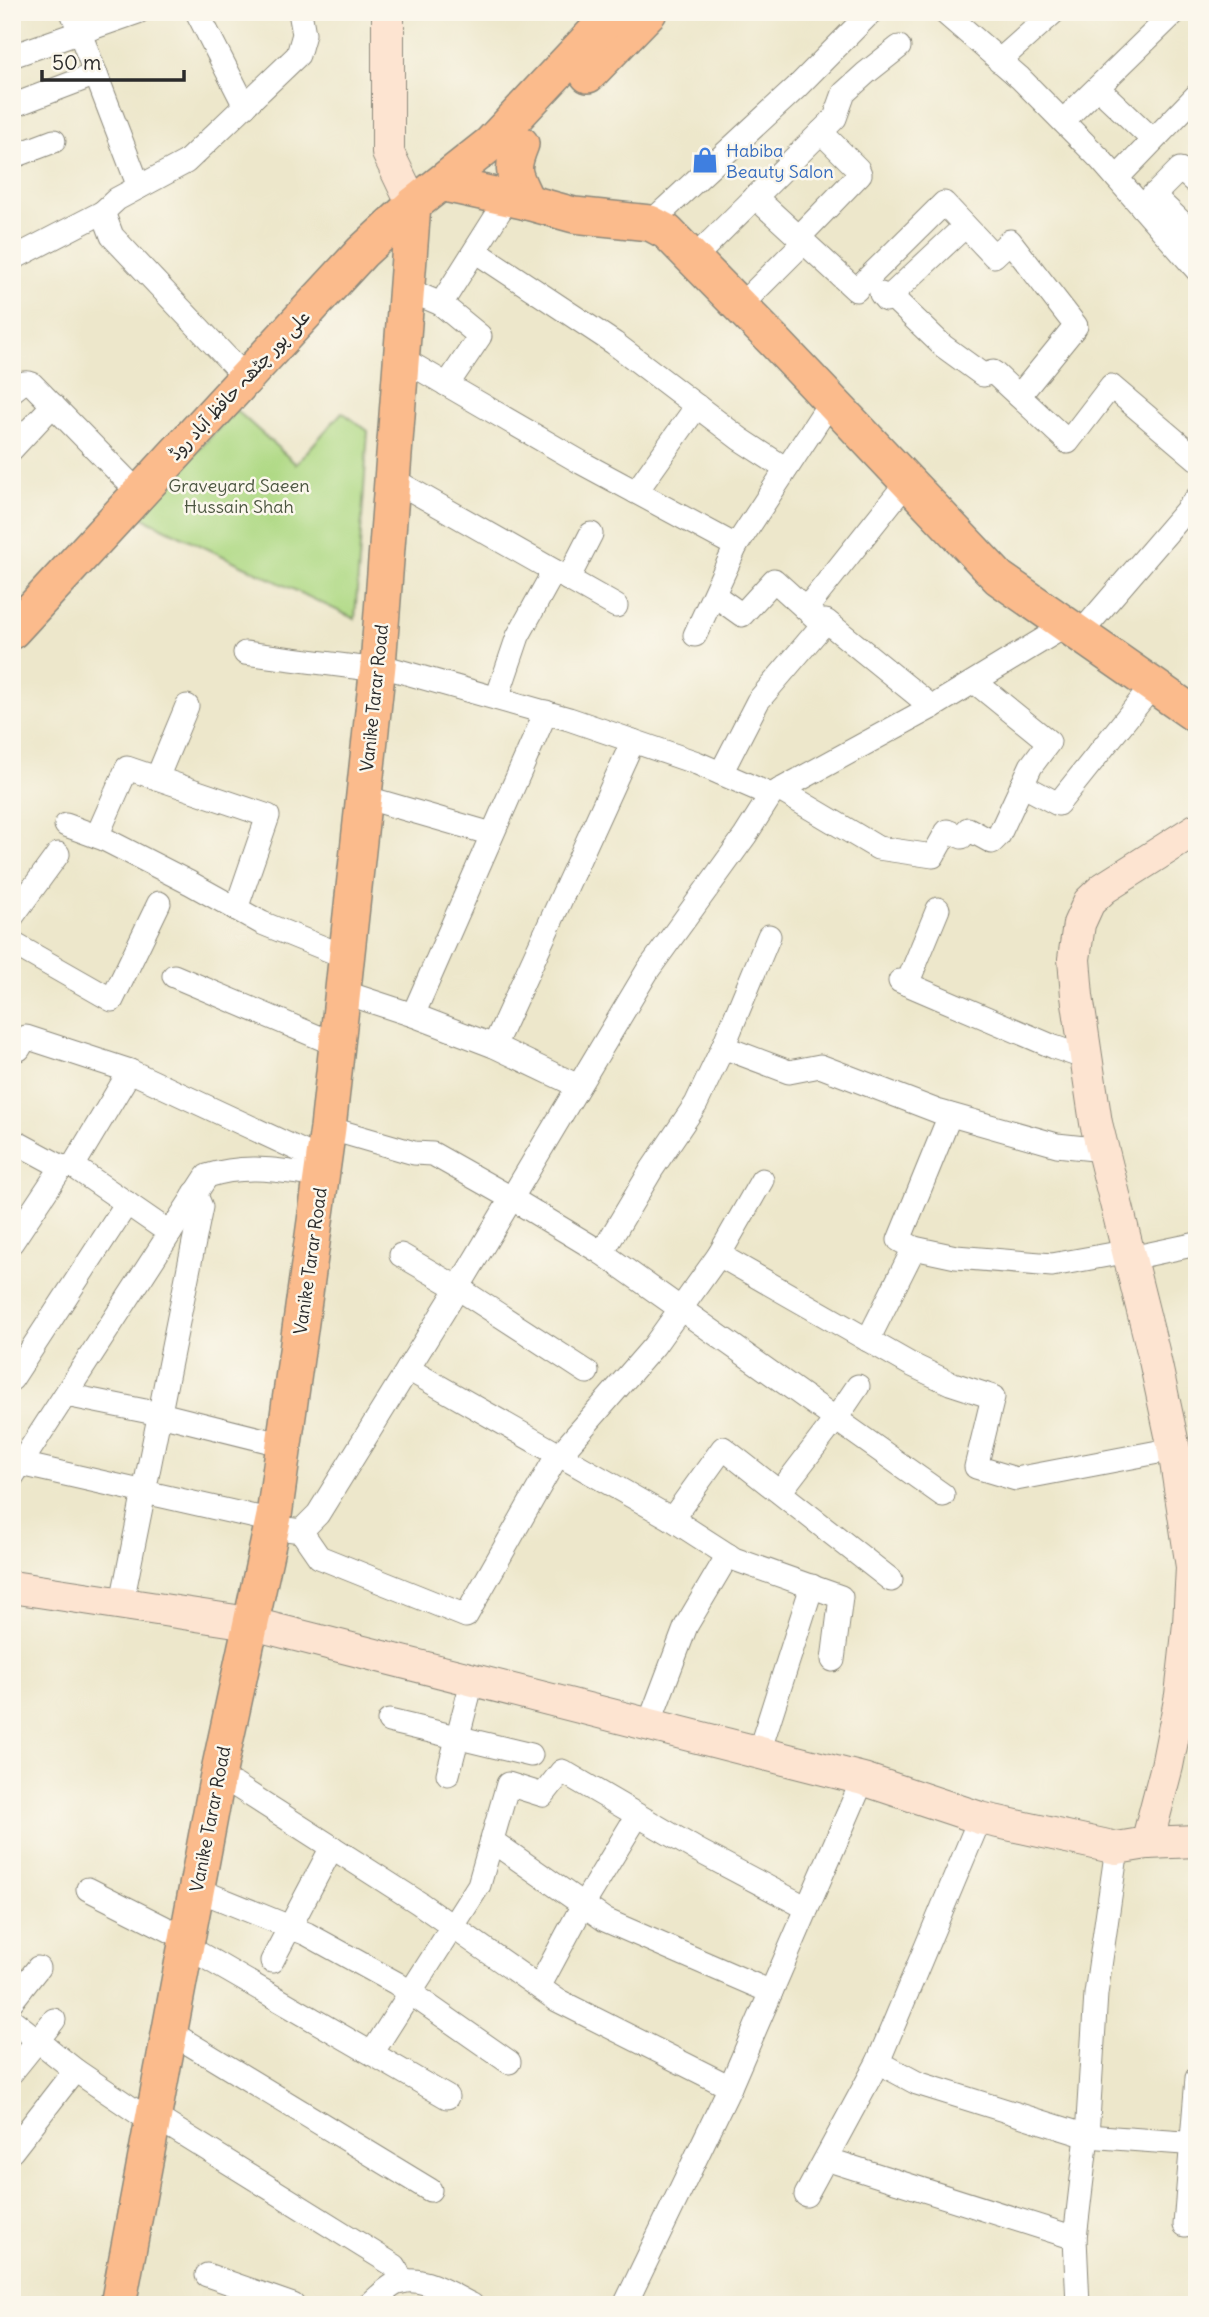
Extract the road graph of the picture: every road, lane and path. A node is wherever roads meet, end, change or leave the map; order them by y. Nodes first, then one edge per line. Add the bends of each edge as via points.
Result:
1 (138, 12) edge
2 (197, 12) edge
3 (300, 12) edge
4 (388, 12) edge
5 (614, 12) edge
6 (649, 12) edge
7 (872, 12) edge
8 (944, 12) edge
9 (1175, 12) edge
10 (1042, 16) edge
11 (76, 23) edge
12 (899, 47) dead end
13 (12, 56) edge
14 (999, 61) junction
15 (96, 74) junction
16 (1098, 88) junction
17 (1197, 94) edge
18 (12, 106) edge
19 (244, 106) junction
20 (1063, 121) junction
21 (821, 132) junction
22 (1153, 140) junction
23 (54, 141) dead end
24 (521, 144) junction
25 (12, 157) edge
26 (1117, 178) junction
27 (444, 184) junction
28 (1197, 184) edge
29 (138, 187) junction
30 (755, 197) junction
31 (518, 200) junction
32 (1147, 201) junction
33 (413, 205) junction
34 (103, 212) junction
35 (650, 223) junction
36 (965, 226) junction
37 (1197, 237) edge
38 (801, 239) junction
39 (475, 251) junction
40 (12, 259) edge
41 (693, 259) junction
42 (1197, 270) edge
43 (867, 279) junction
44 (406, 289) junction
45 (891, 296) junction
46 (441, 304) junction
47 (740, 306) junction
48 (401, 358) junction
49 (246, 378) junction
50 (447, 385) junction
51 (12, 391) edge
52 (1019, 396) junction
53 (831, 401) junction
54 (53, 405) junction
55 (696, 406) junction
56 (12, 449) edge
57 (1197, 459) edge
58 (786, 469) junction
59 (392, 479) junction
60 (907, 482) junction
61 (636, 492) junction
62 (139, 493) junction
63 (1193, 512) edge
64 (591, 534) dead end
65 (736, 546) junction
66 (561, 575) junction
67 (714, 595) junction
68 (616, 606) dead end
69 (806, 609) junction
70 (18, 613) edge
71 (823, 625) junction
72 (1073, 629) junction
73 (695, 635) dead end
74 (245, 653) dead end
75 (378, 668) junction
76 (975, 681) junction
77 (1154, 684) junction
78 (498, 698) junction
79 (187, 706) dead end
80 (932, 707) junction
81 (546, 712) junction
82 (1197, 716) edge
83 (633, 741) junction
84 (721, 774) junction
85 (158, 778) junction
86 (1022, 785) junction
87 (776, 792) junction
88 (364, 797) junction
89 (66, 825) dead end
90 (1197, 829) edge
91 (492, 834) junction
92 (97, 836) junction
93 (58, 854) dead end
94 (159, 904) dead end
95 (14, 908) edge
96 (236, 909) junction
97 (938, 909) dead end
98 (769, 936) dead end
99 (12, 943) edge
100 (346, 957) junction
101 (174, 976) dead end
102 (343, 992) junction
103 (413, 1015) junction
104 (12, 1045) edge
105 (337, 1045) junction
106 (495, 1046) junction
107 (723, 1047) junction
108 (1086, 1058) junction
109 (130, 1071) junction
110 (578, 1086) junction
111 (950, 1115) junction
112 (12, 1140) edge
113 (1103, 1150) junction
114 (324, 1155) junction
115 (68, 1167) junction
116 (762, 1180) dead end
117 (195, 1193) junction
118 (512, 1198) junction
119 (127, 1203) junction
120 (170, 1233) junction
121 (12, 1241) edge
122 (1197, 1244) edge
123 (914, 1248) junction
124 (602, 1253) junction
125 (1131, 1254) junction
126 (401, 1255) dead end
127 (719, 1255) junction
128 (458, 1288) junction
129 (681, 1309) junction
130 (868, 1340) junction
131 (21, 1346) edge
132 (408, 1369) junction
133 (587, 1372) dead end
134 (12, 1379) edge
135 (858, 1386) dead end
136 (66, 1395) junction
137 (160, 1414) junction
138 (835, 1420) junction
139 (284, 1445) junction
140 (1174, 1449) junction
141 (559, 1454) junction
142 (15, 1472) edge
143 (780, 1492) junction
144 (144, 1493) junction
145 (943, 1495) dead end
146 (672, 1519) junction
147 (282, 1526) junction
148 (728, 1555) junction
149 (891, 1580) dead end
150 (12, 1587) edge
151 (811, 1587) junction
152 (122, 1602) junction
153 (249, 1623) junction
154 (833, 1660) dead end
155 (472, 1678) junction
156 (389, 1721) dead end
157 (649, 1724) junction
158 (457, 1737) junction
159 (759, 1752) junction
160 (531, 1755) dead end
161 (448, 1774) dead end
162 (863, 1779) junction
163 (217, 1780) junction
164 (637, 1816) junction
165 (980, 1818) junction
166 (492, 1841) junction
167 (1197, 1841) edge
168 (1132, 1845) junction
169 (332, 1847) junction
170 (88, 1889) dead end
171 (196, 1889) junction
172 (583, 1905) junction
173 (807, 1908) junction
174 (451, 1926) junction
175 (290, 1927) junction
176 (186, 1942) junction
177 (272, 1961) dead end
178 (38, 1968) dead end
179 (539, 1987) junction
180 (771, 1992) junction
181 (410, 1993) junction
182 (12, 2000) edge
183 (12, 2020) edge
184 (54, 2020) dead end
185 (170, 2032) junction
186 (38, 2040) junction
187 (372, 2053) junction
188 (509, 2062) dead end
189 (878, 2062) junction
190 (75, 2070) junction
191 (12, 2072) edge
192 (1197, 2078) edge
193 (730, 2087) junction
194 (447, 2097) dead end
195 (154, 2119) junction
196 (1087, 2136) junction
197 (1194, 2144) edge
198 (12, 2151) edge
199 (826, 2159) junction
200 (430, 2190) dead end
201 (806, 2195) dead end
202 (1185, 2225) dead end
203 (1075, 2238) junction
204 (207, 2275) dead end
205 (402, 2282) junction
206 (118, 2305) edge
207 (293, 2305) edge
208 (369, 2305) edge
209 (472, 2305) edge
210 (625, 2305) edge
211 (1078, 2305) edge

1 - 11 street
2 - 19 street
3 - 19 street via 304,34 298,55
4 - 33 street via 388,153
5 - 33 main road via 490,144
6 - 24 main road
7 - 35 street
8 - 14 street
9 - 16 street
10 - 14 street
11 - 13 street
11 - 15 street
12 - 21 street via 844,93 835,118
14 - 20 street
15 - 18 street
15 - 29 street
16 - 20 street
16 - 22 street
17 - 22 street
19 - 29 street via 186,162
20 - 26 street
21 - 30 street
21 - 38 street via 860,174
22 - 26 street
23 - 25 street
24 - 27 main road via 504,157
24 - 31 main road via 513,166
26 - 32 street
27 - 31 main road
27 - 33 main road
28 - 32 street via 1180,169
29 - 34 street
30 - 38 street
30 - 41 street
31 - 35 main road via 574,215
31 - 39 street
32 - 37 street
32 - 42 street
33 - 44 main road, Vanike Tarar Road
33 - 49 main road, علی پور چٹھہ حافظ آباد روڈ via 362,252
34 - 40 street
34 - 49 street via 112,236
35 - 41 main road via 667,232
36 - 43 street via 944,203
36 - 45 street
36 - 52 street via 994,256 1010,241 1076,326
38 - 43 street via 856,290
38 - 47 street
39 - 46 street
39 - 55 street via 614,343
41 - 47 main road
43 - 45 street via 886,300
44 - 46 street
44 - 48 main road, Vanike Tarar Road
45 - 52 street via 943,346 983,375 993,372
46 - 50 street via 480,336
47 - 53 main road
48 - 50 street
48 - 59 main road, Vanike Tarar Road
49 - 62 main road, علی پور چٹھہ حافظ آباد روڈ
50 - 61 street
51 - 54 street via 27,382
52 - 57 street via 1068,442 1111,386
53 - 58 street
53 - 60 main road
54 - 56 street
54 - 62 street
55 - 58 street
55 - 61 street
58 - 65 street
59 - 66 street
59 - 75 main road, Vanike Tarar Road
60 - 69 street
60 - 72 main road via 999,578
61 - 65 street
62 - 70 main road, علی پور چٹھہ حافظ آباد روڈ
63 - 72 street
64 - 66 street
65 - 67 street
66 - 68 street
66 - 78 street via 518,636
67 - 69 street via 742,615 774,580
67 - 73 street
69 - 71 street
71 - 80 street via 826,621
71 - 84 street via 758,701
72 - 76 street
72 - 77 main road
74 - 75 street
75 - 78 street
75 - 88 main road, Vanike Tarar Road
76 - 80 street
76 - 86 street via 1049,742
77 - 82 main road
77 - 86 street via 1058,804
78 - 81 street
79 - 85 street
80 - 87 street
81 - 83 street
81 - 91 street
83 - 84 street
83 - 106 street
84 - 87 street
85 - 92 street via 127,768
85 - 96 street via 268,816
86 - 87 street via 992,842 968,829 962,837 947,831 933,856 878,848
87 - 110 street via 648,970
88 - 91 street
88 - 100 main road, Vanike Tarar Road
89 - 92 street
90 - 108 street via 1089,902 1079,924 1074,959
91 - 103 street
92 - 96 street
93 - 95 street
94 - 99 street via 112,1000
96 - 100 street
97 - 108 street via 904,983
98 - 107 street
100 - 102 main road, Vanike Tarar Road
101 - 105 street
102 - 103 street
102 - 105 main road, Vanike Tarar Road
103 - 106 street
104 - 109 street via 19,1049 26,1037
105 - 114 main road, Vanike Tarar Road
106 - 110 street
107 - 111 street via 789,1072 820,1066
107 - 124 street via 696,1104
108 - 113 street
109 - 114 street
109 - 115 street
110 - 118 street
111 - 113 street via 1057,1145
111 - 123 street via 899,1240
112 - 115 street
113 - 125 street
114 - 117 street via 223,1170 206,1176
114 - 118 street via 433,1154
114 - 139 main road, Vanike Tarar Road
115 - 119 street
115 - 121 street
116 - 127 street
117 - 120 street
117 - 137 street via 201,1207
118 - 124 street
118 - 128 street
119 - 120 street
119 - 131 street
120 - 136 street
122 - 125 street
123 - 125 street via 956,1257 1052,1265
123 - 130 street
124 - 129 street
125 - 140 street
126 - 128 street
127 - 129 street
127 - 130 street
128 - 132 street
128 - 133 street
129 - 138 street
129 - 141 street
130 - 140 street via 950,1383 993,1397 976,1467 1016,1479
131 - 134 street
132 - 141 street
132 - 147 street via 318,1514
135 - 138 street
136 - 137 street
136 - 142 street
137 - 139 street
137 - 144 street
138 - 143 street
138 - 145 street
139 - 147 main road, Vanike Tarar Road
140 - 168 street via 1192,1567 1189,1624 1167,1766
141 - 146 street
141 - 147 street via 466,1616 319,1557
142 - 144 street
143 - 146 street via 723,1448
143 - 149 street
144 - 147 street
144 - 152 street
146 - 148 street
147 - 153 main road, Vanike Tarar Road
148 - 151 street
148 - 157 street via 686,1626
150 - 152 street
151 - 154 street via 841,1597
151 - 159 street
152 - 153 street
153 - 155 street
153 - 163 main road, Vanike Tarar Road
155 - 157 street
155 - 158 street
156 - 158 street
157 - 159 street
158 - 160 street
158 - 161 street
159 - 162 street
162 - 165 street
162 - 173 street
163 - 169 street via 235,1785
163 - 171 main road, Vanike Tarar Road
164 - 166 street via 562,1771 542,1796 508,1784
164 - 172 street
164 - 173 street
165 - 168 street
165 - 189 street
166 - 172 street
166 - 174 street via 479,1885
167 - 168 street
168 - 196 street via 1096,1994
169 - 174 street
169 - 175 street
170 - 176 street
171 - 175 street
171 - 176 main road, Vanike Tarar Road
172 - 179 street
172 - 180 street via 605,1920
173 - 180 street
174 - 179 street
174 - 181 street
175 - 177 street
175 - 181 street
176 - 185 main road, Vanike Tarar Road
176 - 187 street
178 - 182 street
179 - 193 street
180 - 193 street
181 - 187 street
181 - 188 street
183 - 186 street
184 - 186 street
185 - 195 main road, Vanike Tarar Road
185 - 200 street
186 - 190 street
186 - 191 street
187 - 194 street
189 - 196 street via 917,2083
189 - 199 street
190 - 195 street
190 - 198 street
192 - 197 street
193 - 210 street
195 - 205 street via 395,2266
195 - 206 main road, Vanike Tarar Road
196 - 197 street
196 - 203 street
197 - 202 street
199 - 201 street
199 - 203 street
203 - 211 street
204 - 207 street
205 - 208 street
205 - 209 street via 422,2282

